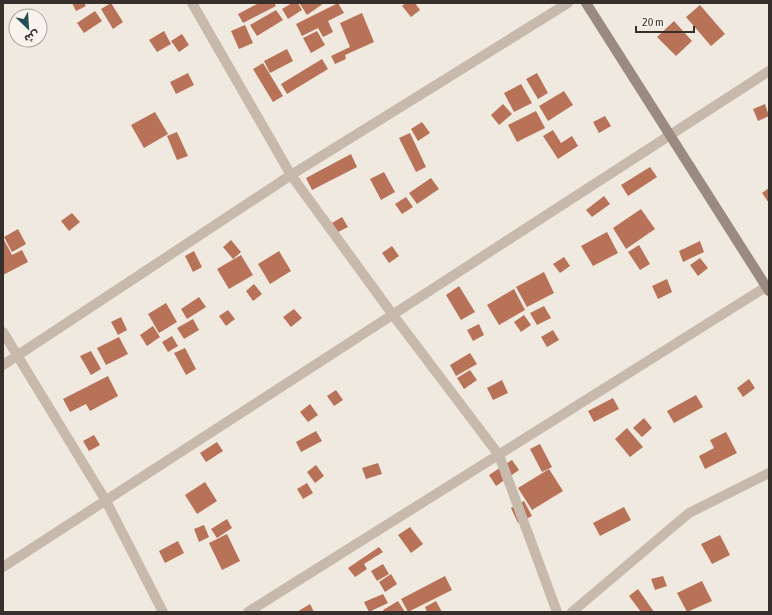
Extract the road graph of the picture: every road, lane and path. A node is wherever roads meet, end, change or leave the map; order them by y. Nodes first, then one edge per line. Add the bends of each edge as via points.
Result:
1 (192, 3) edge
2 (568, 3) edge
3 (586, 3) edge
4 (769, 71) edge
5 (670, 134) junction
6 (291, 175) junction
7 (768, 288) edge
8 (393, 315) junction
9 (3, 332) edge
10 (18, 356) junction
11 (3, 365) edge
12 (499, 455) junction
13 (769, 474) edge
14 (106, 500) junction
15 (3, 567) edge
16 (164, 612) edge
17 (248, 612) edge
18 (557, 612) edge
19 (572, 612) edge

1 - 6 street
2 - 6 street
3 - 5 street
4 - 5 street
5 - 7 street
5 - 8 street
6 - 8 street
6 - 10 street
7 - 12 street
8 - 12 street
8 - 14 street
9 - 10 street
10 - 11 street
10 - 14 street
12 - 17 street
12 - 18 street
13 - 19 street via 689,513
14 - 15 street
14 - 16 street

